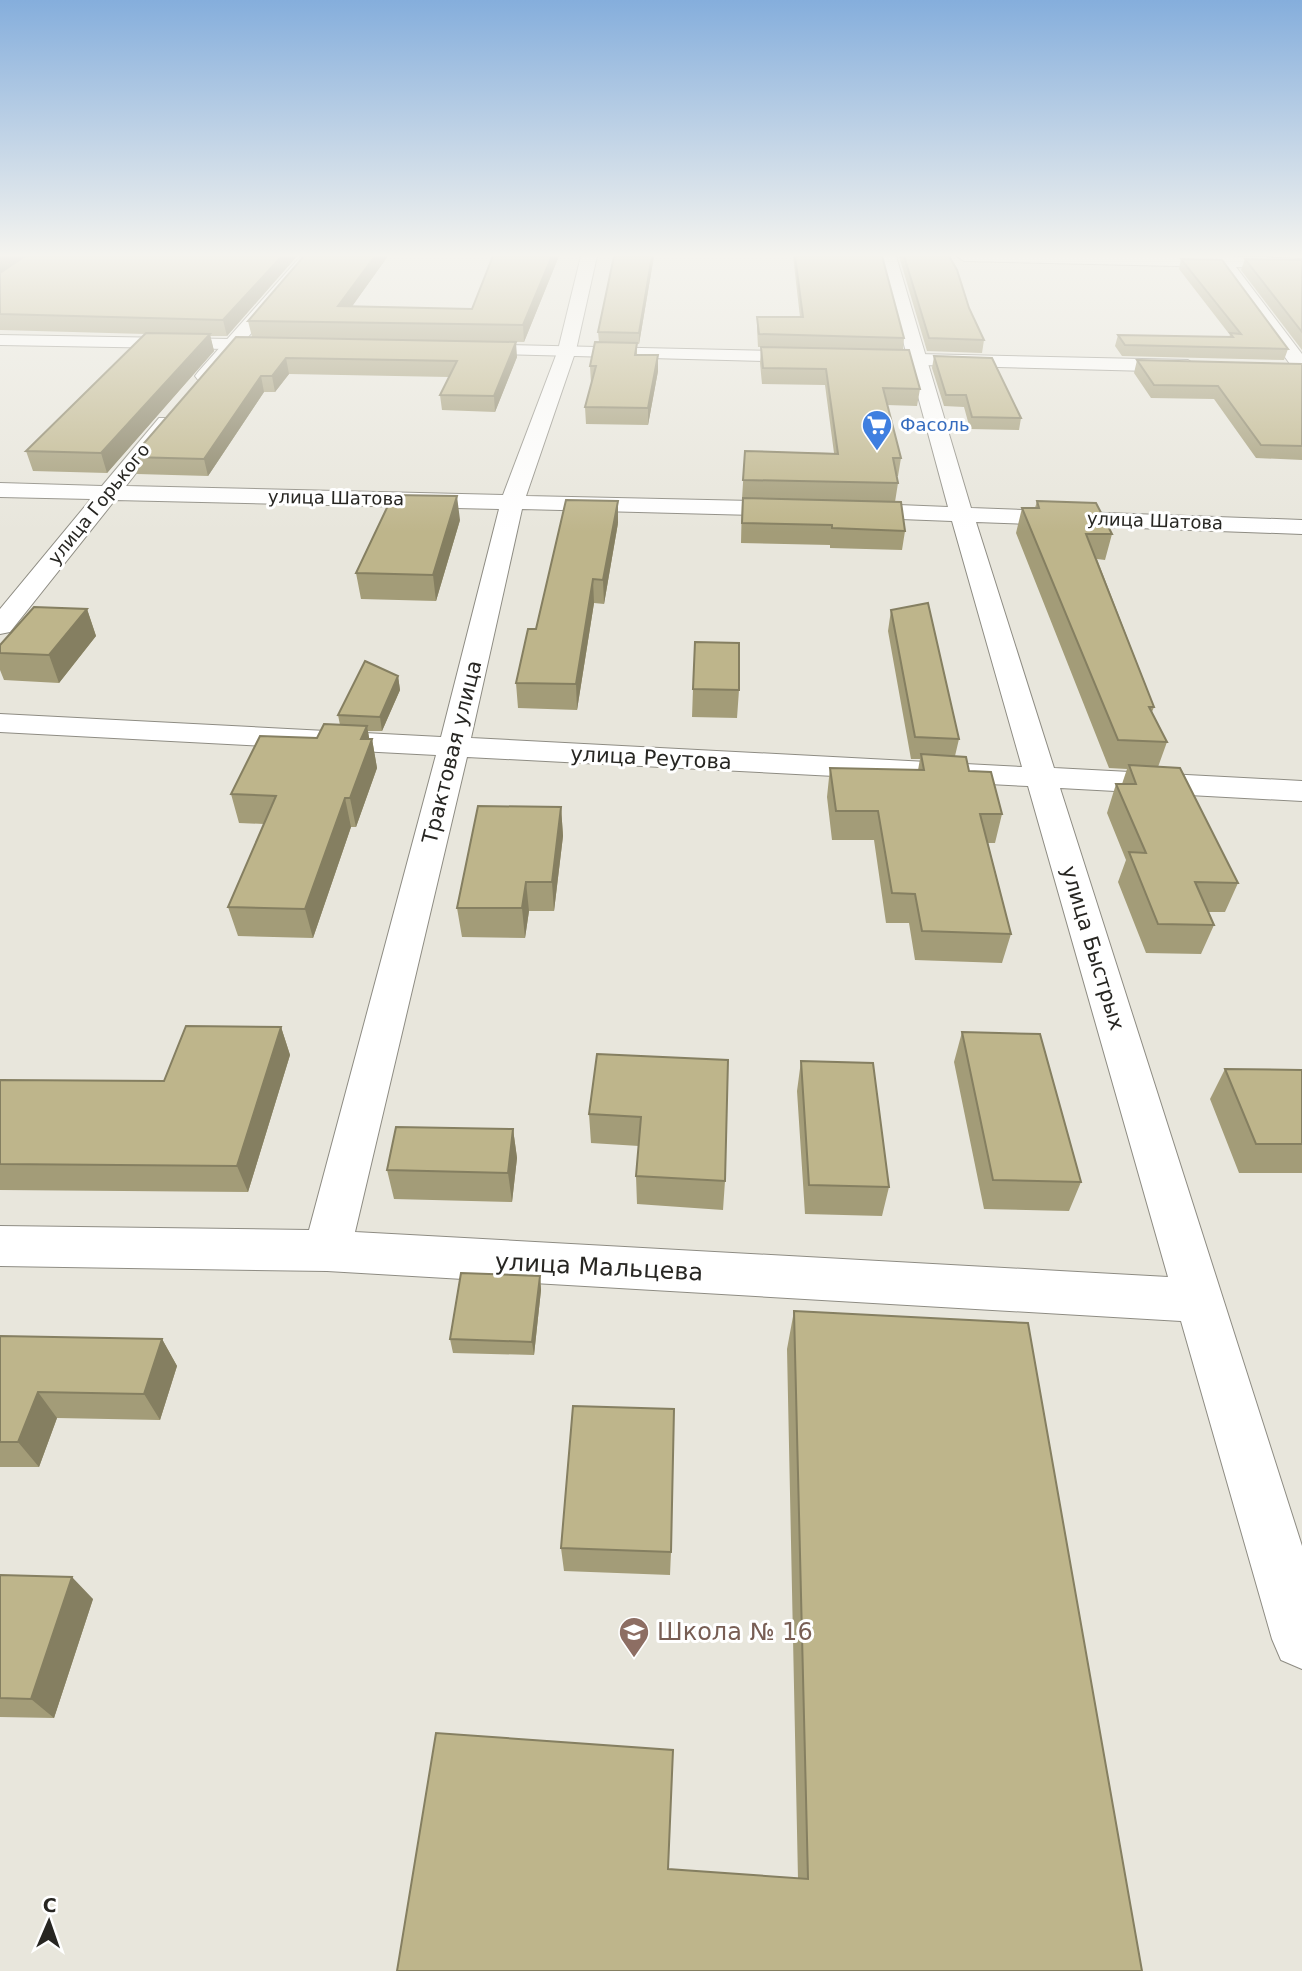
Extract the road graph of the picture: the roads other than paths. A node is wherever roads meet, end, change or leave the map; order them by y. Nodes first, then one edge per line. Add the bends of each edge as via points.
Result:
1 (229, 348) edge
2 (441, 348) edge
3 (915, 348) edge
4 (1287, 348) edge
5 (567, 350) junction
6 (919, 360) junction
7 (1206, 367) edge
8 (1302, 368) edge
9 (1275, 369) edge
10 (196, 387) edge
11 (178, 408) edge
12 (0, 490) edge
13 (106, 492) junction
14 (512, 502) junction
15 (961, 513) junction
16 (1302, 527) edge
17 (0, 626) edge
18 (0, 723) edge
19 (454, 747) junction
20 (1042, 778) junction
21 (1302, 791) edge
22 (0, 1246) edge
23 (327, 1251) junction
24 (1198, 1300) junction
25 (1302, 1639) edge

1 - 10 street
2 - 5 street
3 - 6 street, улица Быстрых
4 - 8 street
5 - 6 street
5 - 14 street, Трактовая улица
6 - 7 street
6 - 15 street, улица Быстрых
8 - 9 street
11 - 13 street, улица Горького
12 - 13 street, улица Шатова
13 - 14 street, улица Шатова
13 - 17 street, улица Горького
14 - 15 street, улица Шатова
14 - 19 street, Трактовая улица
15 - 16 street, улица Шатова
15 - 20 street, улица Быстрых
18 - 19 street, улица Реутова
19 - 20 street, улица Реутова
19 - 23 street, Трактовая улица
20 - 21 street, улица Реутова
20 - 24 street, улица Быстрых
22 - 23 street, улица Мальцева
23 - 24 street, улица Мальцева
24 - 25 street, улица Быстрых

